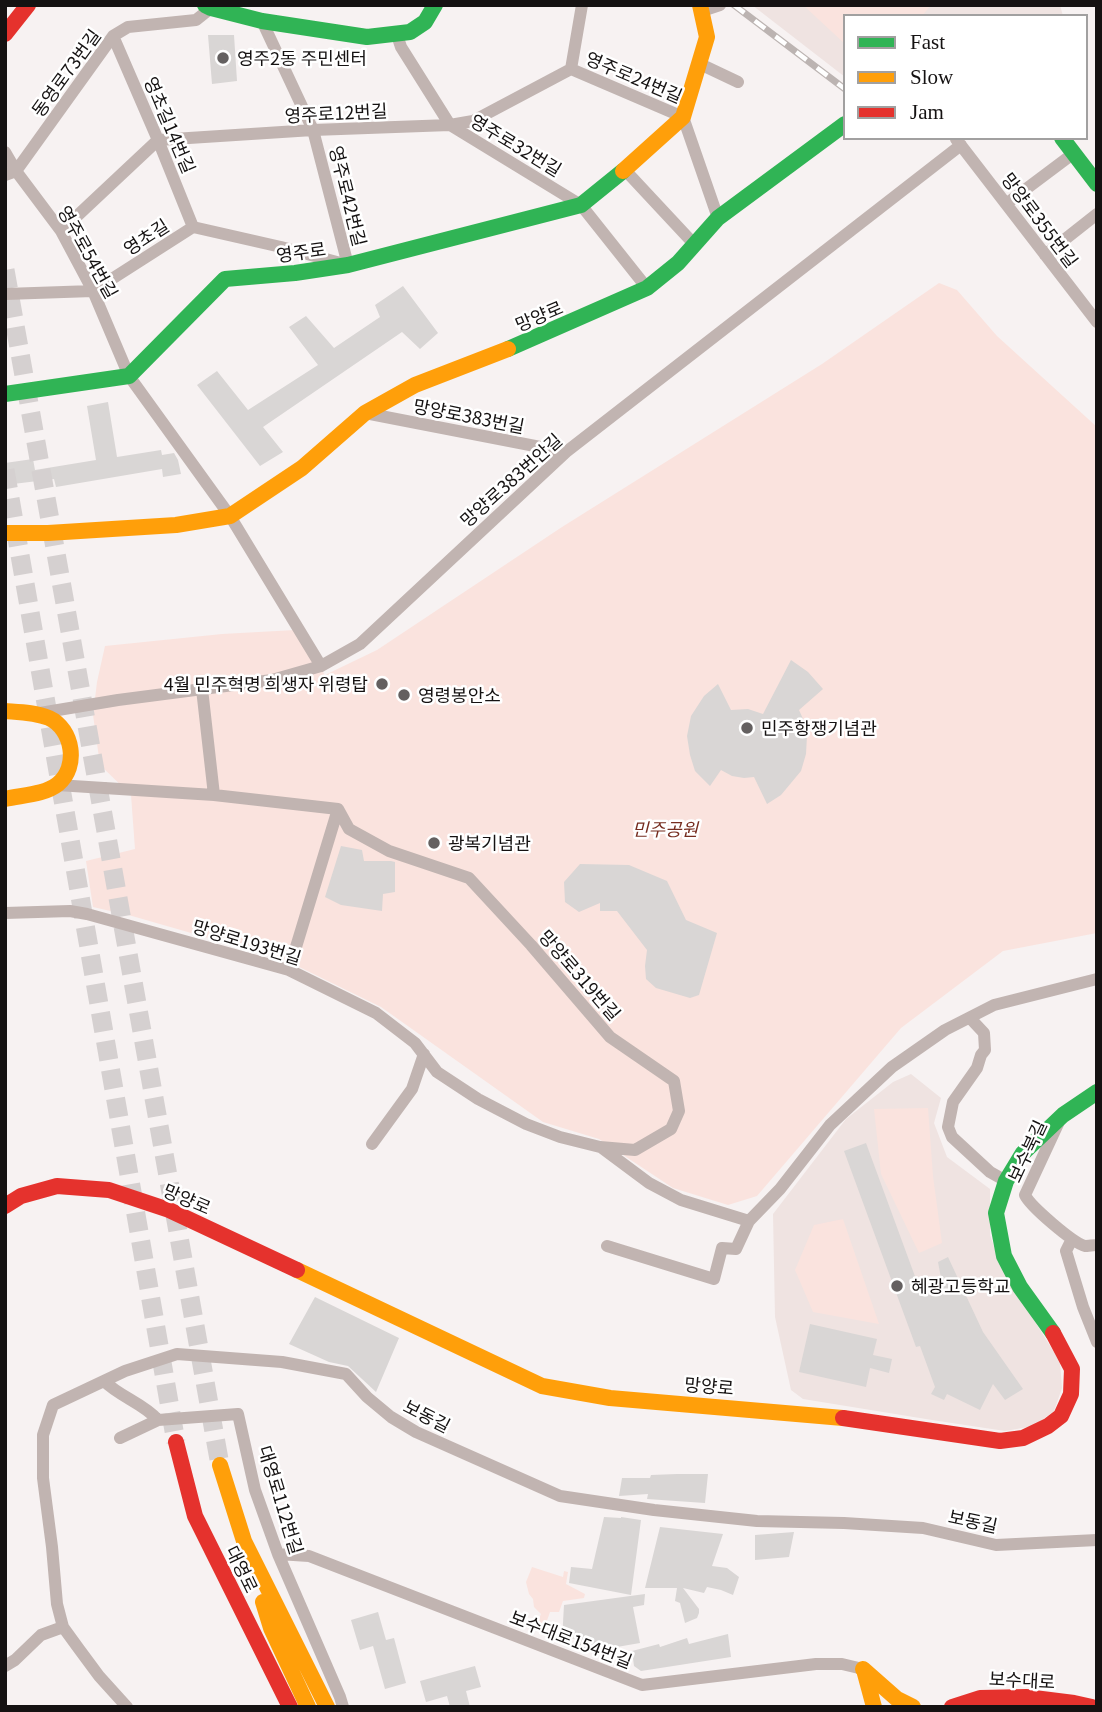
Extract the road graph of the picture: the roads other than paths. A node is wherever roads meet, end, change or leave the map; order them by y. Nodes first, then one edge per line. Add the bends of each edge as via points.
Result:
1 (28, 5) edge
2 (435, 5) edge
3 (582, 5) edge
4 (720, 5) edge
5 (208, 7) edge
6 (701, 8) edge
7 (262, 22) junction
8 (5, 34) edge
9 (397, 35) junction
10 (113, 36) junction
11 (700, 64) junction
12 (571, 69) junction
13 (738, 82) dead end
14 (683, 117) junction
15 (450, 125) junction
16 (843, 125) edge
17 (313, 130) junction
18 (158, 140) junction
19 (1064, 140) edge
20 (958, 141) edge
21 (5, 152) edge
22 (1074, 153) junction
23 (625, 170) junction
24 (11, 173) edge
25 (1097, 184) edge
26 (1006, 204) junction
27 (581, 205) junction
28 (1097, 214) edge
29 (718, 218) junction
30 (193, 228) junction
31 (61, 232) junction
32 (694, 244) junction
33 (1045, 255) junction
34 (348, 265) junction
35 (648, 288) junction
36 (93, 291) junction
37 (5, 294) edge
38 (1097, 322) edge
39 (129, 376) junction
40 (5, 394) edge
41 (365, 413) junction
42 (566, 453) junction
43 (230, 516) junction
44 (5, 533) edge
45 (321, 666) junction
46 (202, 689) junction
47 (5, 711) edge
48 (33, 714) junction
49 (57, 785) junction
50 (214, 795) junction
51 (5, 799) edge
52 (338, 809) junction
53 (5, 913) edge
54 (289, 970) junction
55 (1097, 979) edge
56 (970, 1018) junction
57 (424, 1054) junction
58 (1097, 1092) edge
59 (1063, 1115) junction
60 (372, 1144) dead end
61 (600, 1147) junction
62 (1006, 1181) junction
63 (5, 1206) edge
64 (749, 1221) junction
65 (1072, 1239) junction
66 (1097, 1245) edge
67 (607, 1246) dead end
68 (1097, 1342) edge
69 (104, 1381) junction
70 (158, 1420) junction
71 (120, 1438) dead end
72 (176, 1442) tunnel mouth
73 (220, 1465) tunnel mouth
74 (1097, 1540) edge
75 (244, 1541) junction
76 (278, 1555) junction
77 (64, 1627) junction
78 (5, 1666) edge
79 (863, 1669) junction
80 (127, 1707) edge
81 (290, 1707) edge
82 (308, 1707) edge
83 (327, 1707) edge
84 (343, 1707) edge
85 (874, 1707) edge
86 (913, 1707) edge
87 (952, 1707) edge
88 (1092, 1707) edge

1 - 8 main road
2 - 9 main road via 425,22
3 - 12 street
4 - 6 street
5 - 7 main road
5 - 10 street, 동영로73번길 via 195,20 128,27
6 - 11 main road, 영주로 via 707,37
7 - 9 main road via 367,37
7 - 17 street, 영주로42번길
9 - 15 street, 영주로32번길
10 - 18 street, 영초길14번길
10 - 24 street, 동영로73번길
11 - 13 street
11 - 14 main road, 영주로
12 - 14 street, 영주로24번길
12 - 15 street, 영주로12번길 via 473,121
14 - 23 main road, 영주로
14 - 29 street
15 - 17 street, 영주로12번길
15 - 27 street, 영주로32번길
16 - 29 main road, 망양로
17 - 18 street, 영주로12번길
17 - 34 street, 영주로42번길
18 - 30 street, 영초길14번길
18 - 31 street
19 - 22 main road
20 - 26 street, 망양로355번길
20 - 42 street, 망양로383번안길
21 - 24 street, 영주로54번길
22 - 25 main road
22 - 26 street
23 - 27 main road, 영주로
23 - 32 street
24 - 31 street, 영주로54번길
26 - 33 street, 망양로355번길
27 - 34 main road, 영주로
27 - 35 street, 영주로32번길
28 - 33 street
29 - 32 main road, 망양로
30 - 34 street, 영초길
30 - 36 street, 영초길
31 - 36 street, 영주로54번길
32 - 35 main road, 망양로
33 - 38 street, 망양로355번길
34 - 39 main road, 영주로 via 225,279
35 - 41 main road, 망양로 via 533,340 415,385
36 - 37 street
36 - 39 street, 영주로54번길
39 - 40 main road
39 - 43 street, 영주로54번길
41 - 42 street, 망양로383번길
41 - 43 main road, 망양로 via 302,468
42 - 45 street, 망양로383번안길 via 360,644
43 - 44 main road, 망양로 via 176,526
43 - 45 street
45 - 46 street, 망양로383번안길 via 272,680
46 - 48 street, 망양로383번안길
46 - 50 street
47 - 48 main road
48 - 49 main road via 54,721 71,748 70,768
49 - 50 street
49 - 51 main road
50 - 52 street
52 - 54 street
52 - 61 street, 망양로319번길 via 349,829 389,851 469,878 610,1037 674,1081 679,1111 671,1129 635,1150
53 - 54 street, 망양로193번길 via 87,914
54 - 57 street, 망양로193번길 via 376,1013
55 - 56 street via 994,1005
56 - 62 street via 984,1033 985,1050 953,1102 947,1127 990,1172
56 - 64 street via 892,1067 830,1125
57 - 60 street via 412,1089
57 - 61 street, 망양로193번길 via 437,1072 478,1099 526,1124
58 - 59 main road, 망양로
59 - 62 main road, 망양로 via 1023,1153
59 - 65 street, 보수북길 via 1025,1195
61 - 64 street via 681,1200
62 - 63 main road, 망양로 via 996,1213 1004,1256 1072,1369 1071,1394 1061,1416 1023,1438 1000,1441 835,1417 610,1398 542,1386 169,1210 109,1190 57,1186 20,1196
64 - 67 street via 736,1249 722,1248 714,1279
65 - 66 street, 보수북길 via 1086,1246
65 - 68 street via 1066,1251
69 - 70 street
69 - 74 street, 보동길 via 177,1354 282,1362 346,1374 391,1418 560,1496 757,1521 923,1528 996,1545
69 - 77 street, 보동길 via 53,1405 43,1435 43,1478 57,1604
70 - 71 street, 대영로112번길
70 - 76 street, 대영로112번길 via 238,1414
72 - 81 main road, 대영로 via 195,1516
73 - 75 main road, 대영로
75 - 82 main road via 271,1629
75 - 83 main road, 대영로
76 - 79 street, 보수대로154번길 via 309,1556 642,1685 816,1664
76 - 84 street, 대영로112번길
77 - 78 street via 41,1635
77 - 80 street
79 - 85 main road
79 - 86 main road
87 - 88 main road, 보수대로 via 980,1698 1026,1697

